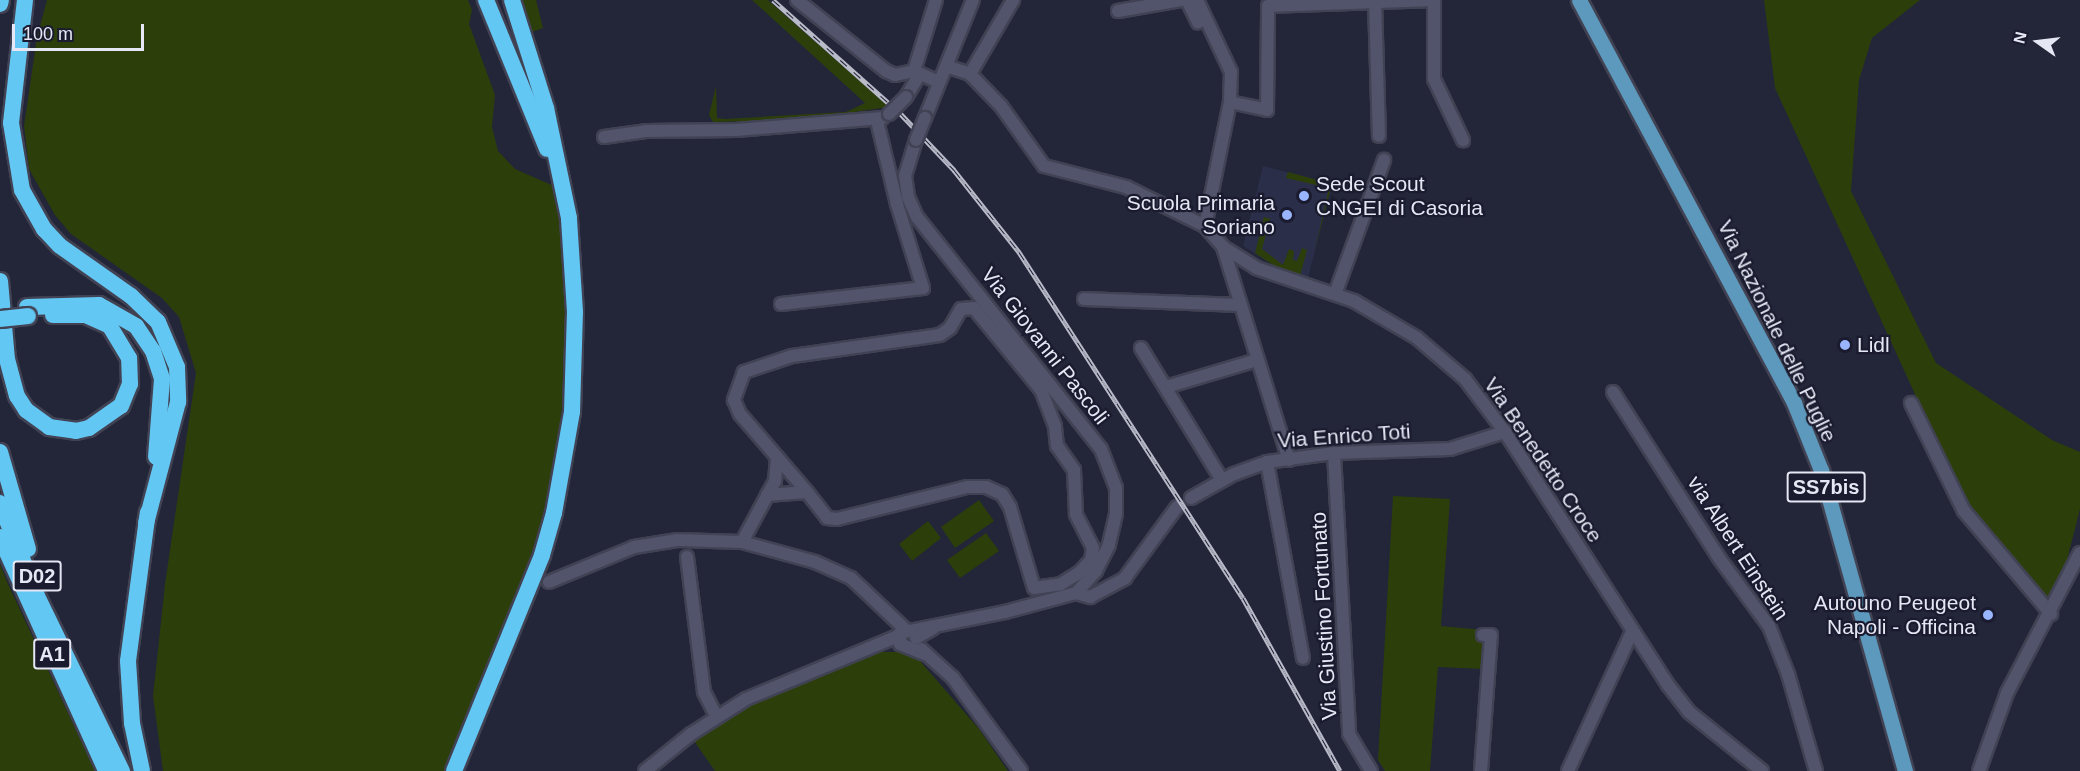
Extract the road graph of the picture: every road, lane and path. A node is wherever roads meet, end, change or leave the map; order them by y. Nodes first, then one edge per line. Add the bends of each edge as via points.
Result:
1 (23, 0) edge
2 (486, 0) edge
3 (512, 0) edge
4 (797, 0) edge
5 (936, 0) edge
6 (974, 0) edge
7 (1013, 0) edge
8 (1181, 0) edge
9 (1187, 0) edge
10 (1197, 0) edge
11 (1434, 0) edge
12 (1579, 0) edge
13 (1375, 2) junction
14 (1118, 11) dead end
15 (1223, 56) junction
16 (946, 66) junction
17 (917, 73) junction
18 (970, 74) junction
19 (939, 82) junction
20 (1230, 102) junction
21 (877, 121) junction
22 (603, 136) dead end
23 (1379, 136) dead end
24 (1463, 140) dead end
25 (0, 153) edge
26 (1384, 160) dead end
27 (565, 195) junction
28 (1205, 226) junction
29 (1223, 247) junction
30 (0, 281) edge
31 (1335, 294) junction
32 (1084, 299) dead end
33 (781, 304) dead end
34 (1240, 305) junction
35 (0, 310) edge
36 (27, 312) junction
37 (0, 319) edge
38 (1142, 348) dead end
39 (1257, 360) junction
40 (1166, 387) junction
41 (1613, 392) dead end
42 (1911, 403) dead end
43 (1506, 432) junction
44 (0, 452) edge
45 (1334, 453) junction
46 (777, 457) junction
47 (1288, 460) junction
48 (1267, 462) junction
49 (1222, 480) junction
50 (807, 492) junction
51 (767, 495) junction
52 (1191, 498) dead end
53 (0, 503) edge
54 (1177, 507) dead end
55 (146, 523) junction
56 (0, 537) edge
57 (742, 542) junction
58 (2080, 553) edge
59 (687, 557) dead end
60 (549, 582) dead end
61 (1076, 593) junction
62 (2051, 614) junction
63 (1632, 632) junction
64 (905, 635) junction
65 (1484, 635) dead end
66 (58, 638) junction
67 (1303, 658) dead end
68 (717, 717) junction
69 (106, 771) edge
70 (122, 771) edge
71 (142, 771) edge
72 (454, 771) edge
73 (645, 771) edge
74 (1021, 771) edge
75 (1371, 771) edge
76 (1481, 771) edge
77 (1568, 771) edge
78 (1761, 771) edge
79 (1816, 771) edge
80 (1905, 771) edge
81 (1979, 771) edge

1 - 25 highway via 5,88
1 - 55 highway via 11,123 22,190 44,229 60,246 152,315 166,336 177,367 178,402
2 - 27 highway
3 - 27 highway via 546,108
4 - 17 street via 886,71
5 - 17 street
6 - 16 street, Via Giovanni Pascoli
7 - 18 street
8 - 14 street
9 - 15 street via 1206,39
10 - 15 street
11 - 13 street
11 - 24 street via 1434,79
12 - 80 main road, Via Nazionale delle Puglie / SS7bis via 1794,403 1821,470
13 - 20 street via 1268,6 1267,110
13 - 23 street
15 - 20 street via 1231,72
16 - 18 street, Via Benedetto Croce
16 - 19 street, Via Giovanni Pascoli
17 - 19 street
17 - 21 street, bridge via 906,96
18 - 28 street, Via Benedetto Croce via 1000,106 1044,166 1126,187
19 - 61 street, Via Giovanni Pascoli, bridge via 904,175 917,217 1033,361 1110,465 1116,488 1116,514 1109,545 1096,571
20 - 28 street
21 - 22 street via 646,130
21 - 33 street via 923,288
26 - 31 street
27 - 72 highway via 574,269 575,362 563,469 543,555 525,605
28 - 29 street, Via Benedetto Croce
29 - 31 street, Via Benedetto Croce via 1278,278
29 - 34 street
30 - 36 highway via 7,359 17,396 26,410 63,431 89,428 113,414 127,395 131,378 129,358 120,337 110,326 85,315
31 - 43 street, Via Benedetto Croce via 1386,317 1417,338 1465,380
32 - 34 street
34 - 39 street
35 - 36 highway
36 - 37 highway, bridge
36 - 55 highway via 99,305 136,326 153,351 159,364 163,399
38 - 40 street
39 - 40 street
39 - 47 street
40 - 49 street
41 - 79 street, via Albert Einstein via 1719,558 1769,626 1788,674
42 - 62 street via 1960,510
43 - 45 street, Via Enrico Toti via 1450,449
43 - 63 street, Via Benedetto Croce
44 - 66 highway, D02 via 16,514
45 - 47 street, Via Enrico Toti
45 - 75 street, Via Giustino Fortunato via 1349,734
46 - 50 street
46 - 50 street via 740,414 734,400 744,372 792,356 940,335 950,328 961,309 974,308 1041,390 1055,426 1057,446 1074,470 1076,514 1093,548 1091,560 1061,584 1034,588 1010,507 1002,494 986,487 968,487 837,519 827,518
46 - 51 street via 775,481
47 - 48 street, Via Enrico Toti
48 - 49 street, Via Enrico Toti
48 - 67 street
49 - 52 street, Via Enrico Toti
50 - 51 street
51 - 57 street
53 - 66 highway, A1
54 - 61 street via 1125,578 1090,597
55 - 71 highway via 128,661 132,723
56 - 69 highway, A1
57 - 60 street via 676,540 634,547
57 - 64 street via 815,562 850,578
58 - 62 street
59 - 68 street via 704,692
61 - 64 street
62 - 81 street via 2007,693
63 - 77 street
63 - 78 street, Via Benedetto Croce via 1689,712
64 - 68 street via 746,699
64 - 74 street via 953,678
65 - 76 street via 1491,635
66 - 70 highway, A1
68 - 73 street

